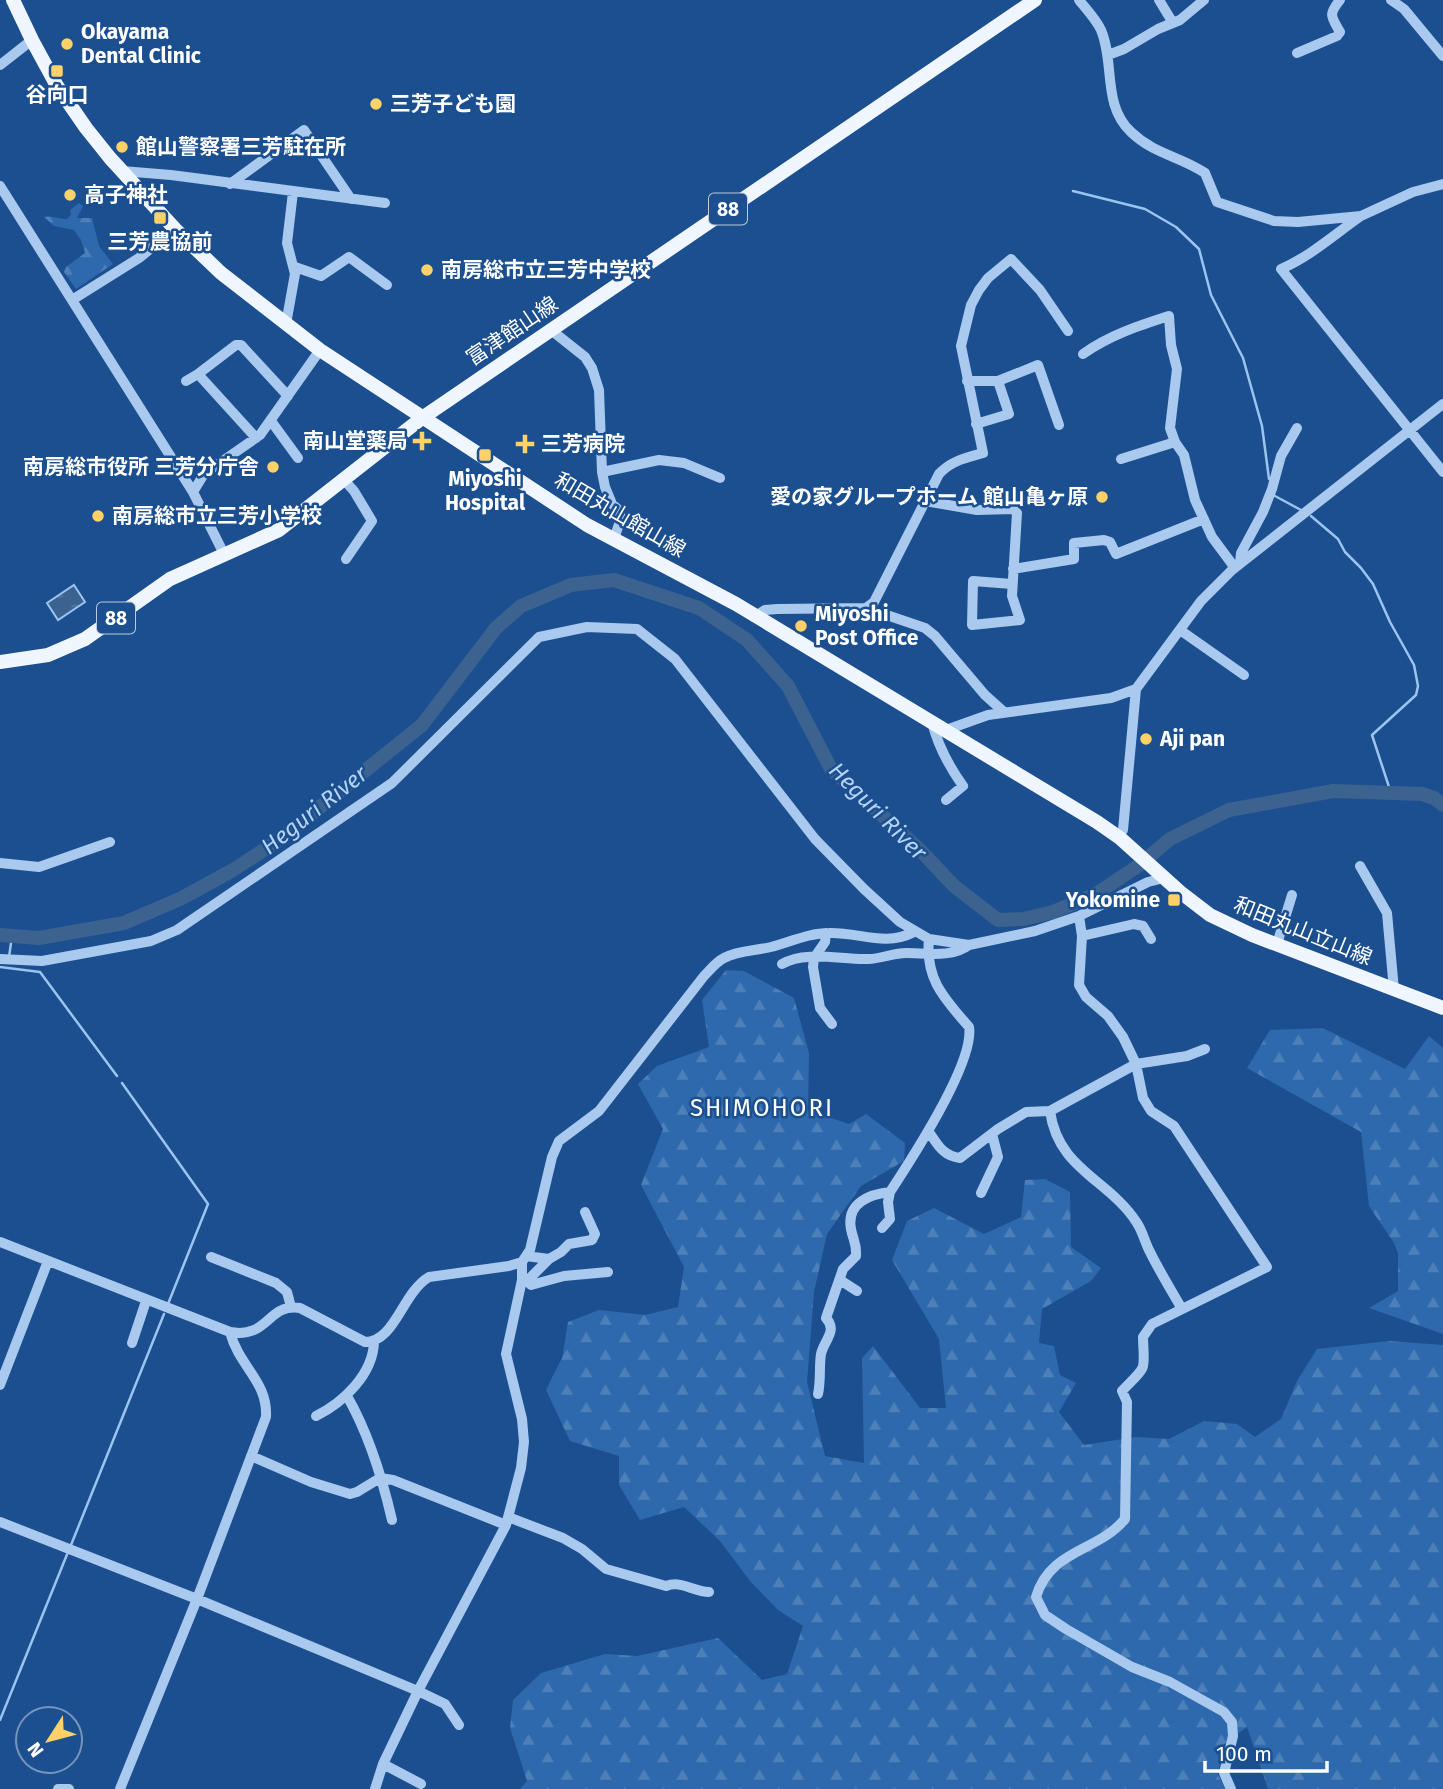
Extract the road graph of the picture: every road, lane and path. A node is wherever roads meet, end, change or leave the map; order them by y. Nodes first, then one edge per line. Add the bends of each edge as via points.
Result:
1 (13, 0) edge
2 (1035, 0) edge
3 (1079, 0) edge
4 (1159, 0) edge
5 (1204, 0) edge
6 (1340, 0) edge
7 (1391, 0) edge
8 (1173, 23) junction
9 (32, 40) junction
10 (1297, 53) dead end
11 (1108, 55) junction
12 (1443, 56) edge
13 (0, 65) edge
14 (122, 171) junction
15 (230, 184) junction
16 (1443, 184) edge
17 (0, 186) edge
18 (293, 192) junction
19 (351, 199) junction
20 (4, 202) edge
21 (385, 203) dead end
22 (1361, 216) junction
23 (175, 229) junction
24 (295, 267) junction
25 (387, 285) dead end
26 (72, 300) junction
27 (286, 324) junction
28 (551, 330) junction
29 (1068, 331) dead end
30 (320, 350) junction
31 (1083, 354) dead end
32 (198, 374) junction
33 (186, 381) dead end
34 (998, 381) junction
35 (967, 382) junction
36 (288, 396) junction
37 (1443, 404) edge
38 (422, 418) junction
39 (271, 421) junction
40 (976, 424) junction
41 (1059, 425) dead end
42 (1297, 428) dead end
43 (1409, 431) junction
44 (256, 438) junction
45 (1175, 442) junction
46 (299, 458) dead end
47 (1121, 459) dead end
48 (180, 471) junction
49 (602, 472) junction
50 (1443, 472) edge
51 (202, 476) junction
52 (720, 478) dead end
53 (344, 480) junction
54 (193, 492) junction
55 (925, 501) junction
56 (1204, 519) junction
57 (614, 539) junction
58 (224, 554) junction
59 (346, 559) dead end
60 (1237, 565) junction
61 (1013, 569) junction
62 (1012, 584) junction
63 (866, 608) junction
64 (754, 617) junction
65 (1180, 630) junction
66 (0, 662) edge
67 (1244, 675) dead end
68 (1136, 689) junction
69 (1004, 712) junction
70 (932, 722) junction
71 (946, 730) junction
72 (946, 800) dead end
73 (1118, 836) junction
74 (110, 842) dead end
75 (0, 863) edge
76 (1360, 866) dead end
77 (1161, 876) junction
78 (1292, 895) dead end
79 (1079, 916) junction
80 (914, 932) junction
81 (826, 933) junction
82 (1082, 936) junction
83 (929, 939) junction
84 (1151, 939) dead end
85 (1277, 944) junction
86 (969, 945) junction
87 (928, 953) junction
88 (814, 958) junction
89 (0, 959) edge
90 (782, 964) dead end
91 (1394, 990) junction
92 (1443, 1008) edge
93 (832, 1024) dead end
94 (1205, 1049) dead end
95 (1136, 1064) junction
96 (1050, 1111) junction
97 (929, 1132) junction
98 (992, 1134) junction
99 (890, 1192) junction
100 (982, 1193) dead end
101 (585, 1212) dead end
102 (882, 1227) dead end
103 (0, 1242) edge
104 (211, 1257) dead end
105 (524, 1259) junction
106 (549, 1259) junction
107 (48, 1261) junction
108 (608, 1272) dead end
109 (840, 1280) junction
110 (857, 1291) dead end
111 (146, 1301) junction
112 (291, 1307) junction
113 (1182, 1309) junction
114 (230, 1332) junction
115 (374, 1342) junction
116 (132, 1343) dead end
117 (0, 1385) edge
118 (818, 1394) dead end
119 (347, 1396) junction
120 (316, 1416) dead end
121 (251, 1456) junction
122 (380, 1478) junction
123 (392, 1520) dead end
124 (507, 1521) junction
125 (0, 1522) edge
126 (709, 1592) dead end
127 (197, 1600) junction
128 (418, 1692) junction
129 (459, 1725) dead end
130 (383, 1764) junction
131 (421, 1784) dead end
132 (58, 1789) edge
133 (69, 1789) edge
134 (120, 1789) edge
135 (375, 1789) edge
136 (1231, 1789) edge

1 - 9 main road, 和田丸山館山線
2 - 28 main road, 富津館山線 / 88
3 - 11 street via 1101,30
4 - 8 street
5 - 8 street
6 - 10 street via 1331,12 1340,32 1337,36
7 - 12 street
8 - 11 street
9 - 13 street
9 - 14 main road, 和田丸山館山線 via 80,120
11 - 22 street via 1112,98 1120,120 1158,152 1205,173 1217,202 1274,221
14 - 15 street
14 - 23 main road, 和田丸山館山線
15 - 18 street
15 - 19 street via 304,130
16 - 22 street
17 - 20 street
18 - 19 street
18 - 24 street via 287,243
19 - 21 street
20 - 26 street
22 - 43 street via 1311,254 1282,269
23 - 26 street
23 - 27 main road, 和田丸山館山線
24 - 25 street via 321,276 349,257
24 - 27 street
26 - 48 street
27 - 30 main road, 和田丸山館山線
28 - 38 main road, 富津館山線 / 88
28 - 49 street via 592,368 599,390
29 - 35 street via 1012,259 988,278 971,304 961,346
30 - 36 street
30 - 38 main road, 和田丸山館山線
31 - 45 street via 1102,340 1169,316 1177,369 1170,428
32 - 33 street
32 - 36 street via 241,345
32 - 44 street
34 - 35 street
34 - 40 street via 1009,414
34 - 41 street via 1038,365
35 - 40 street
36 - 39 street
37 - 43 street
38 - 53 main road, 富津館山線 / 88
38 - 57 main road, 和田丸山館山線
39 - 44 street
39 - 46 street
40 - 55 street via 983,453 947,466
42 - 60 street via 1280,456 1263,512
43 - 50 street
43 - 60 street
44 - 51 street
45 - 47 street
45 - 56 street via 1184,455
48 - 51 street via 187,469
48 - 54 street
49 - 52 street via 659,460 684,463
49 - 57 street via 612,504 620,510
51 - 54 street
53 - 58 main road, 富津館山線 / 88 via 279,530
53 - 59 street via 372,521
54 - 58 street
55 - 61 street via 977,510 1013,509 1017,513
55 - 63 street via 874,602
56 - 60 street
56 - 61 street via 1116,554 1110,542 1074,543 1074,559
57 - 64 main road, 和田丸山館山線
58 - 66 main road, 富津館山線 / 88 via 170,579 85,639 48,655
60 - 65 street
61 - 62 street
62 - 62 street via 1020,620 972,625 973,581
63 - 64 street via 765,610
63 - 69 street via 925,628
64 - 70 main road, 和田丸山館山線
65 - 67 street
65 - 68 street
68 - 69 street via 1111,698
68 - 73 street via 1123,830
69 - 71 street
70 - 71 main road, 和田丸山館山線
70 - 72 street via 949,767 963,786
71 - 73 main road, 和田丸山館山線
73 - 77 main road, 和田丸山館山線
74 - 75 street via 39,867
76 - 91 street via 1387,913
77 - 79 street
77 - 85 main road, 和田丸山立山線 via 1210,915
78 - 85 street
79 - 82 street
79 - 86 street
80 - 81 street via 891,940
80 - 83 street
80 - 89 street via 864,890 815,839 675,659 637,629 587,627 539,638 392,783 177,930 151,941 43,961
81 - 88 street
81 - 105 street via 737,952 721,959 704,976 599,1111 559,1142
82 - 84 street via 1134,924 1143,926
82 - 95 street via 1079,985 1108,1016
83 - 86 street
83 - 87 street
85 - 91 main road, 和田丸山立山線
86 - 87 street via 960,952
87 - 88 street via 899,953 871,960
87 - 97 street via 934,982 969,1027 970,1035 962,1063
88 - 90 street
88 - 93 street via 820,1008
91 - 92 main road, 和田丸山立山線
94 - 95 street
95 - 96 street
95 - 113 street via 1143,1098 1151,1111 1174,1126 1267,1267
96 - 98 street via 1026,1112
96 - 113 street via 1057,1140 1071,1160 1127,1209
97 - 98 street via 943,1152 960,1158
97 - 99 street
98 - 100 street via 998,1157
99 - 102 street via 890,1219
99 - 109 street via 870,1194 856,1208 850,1220 856,1256 843,1269
101 - 106 street via 595,1234 592,1240 569,1244
103 - 107 street
104 - 112 street via 275,1283 287,1292
105 - 106 street
105 - 115 street via 509,1266 429,1277 418,1283 384,1336
105 - 124 street via 506,1354 524,1443
106 - 108 street via 529,1277 531,1285
107 - 111 street
107 - 117 street
109 - 110 street
109 - 118 street via 826,1318 831,1332 821,1354
111 - 114 street
111 - 116 street
112 - 114 street via 253,1332
112 - 115 street
113 - 136 street via 1152,1324 1143,1337 1144,1368 1122,1391 1126,1402 1125,1518 1116,1529 1056,1564 1036,1597 1045,1615 1066,1629 1224,1713 1232,1722 1224,1773
114 - 121 street via 233,1346 263,1390 267,1404
115 - 119 street via 374,1355
119 - 120 street
119 - 122 street
121 - 122 street via 350,1494
121 - 127 street
122 - 123 street
122 - 124 street
124 - 126 street via 563,1538 606,1569 666,1586 675,1583
124 - 128 street
125 - 127 street
127 - 128 street
127 - 134 street
128 - 129 street via 445,1704
128 - 130 street
130 - 131 street
130 - 135 street
132 - 133 street

